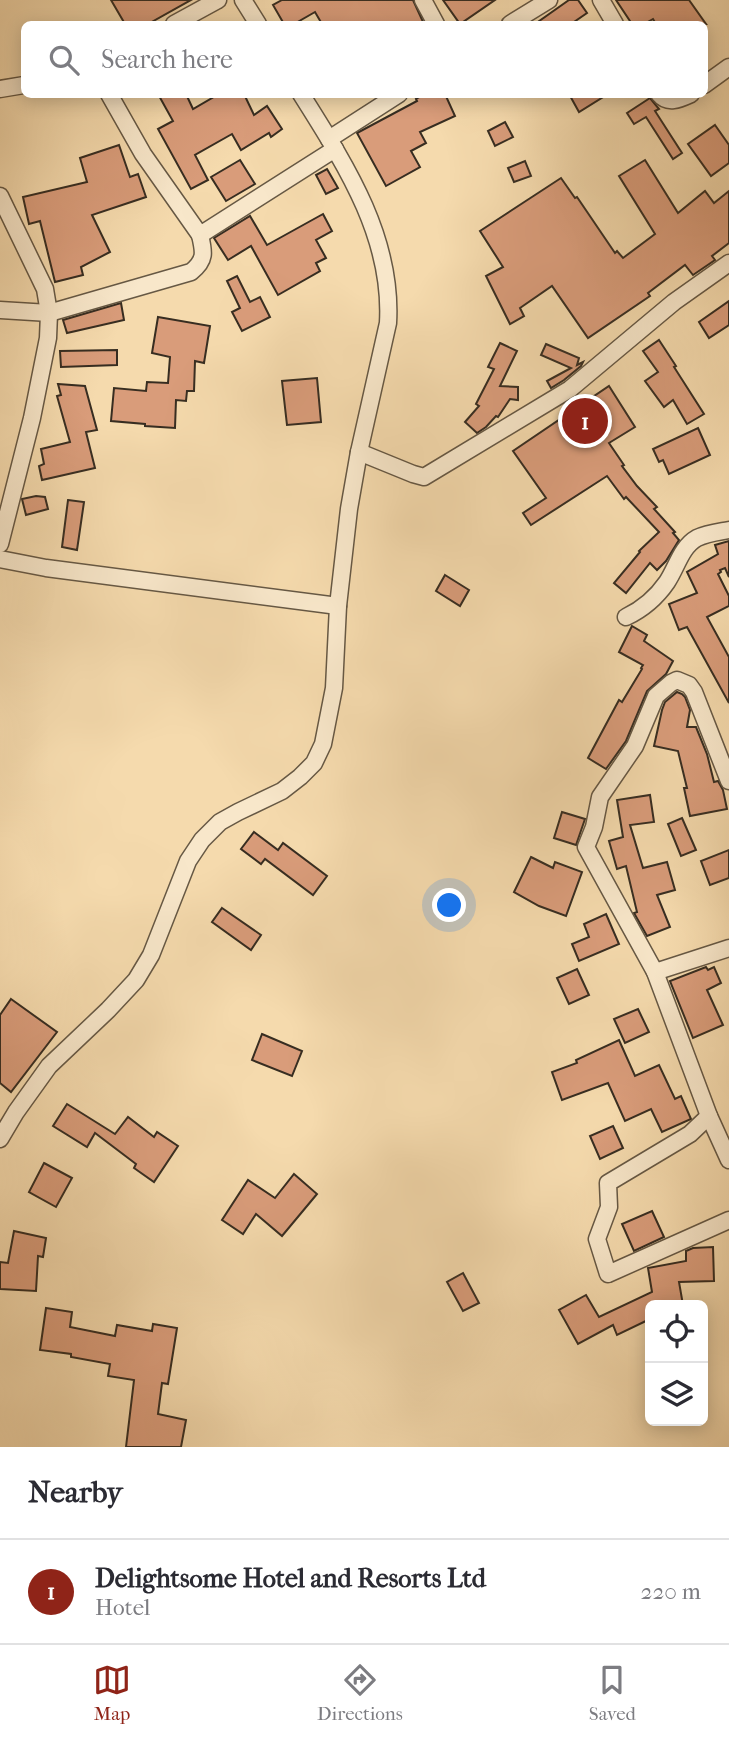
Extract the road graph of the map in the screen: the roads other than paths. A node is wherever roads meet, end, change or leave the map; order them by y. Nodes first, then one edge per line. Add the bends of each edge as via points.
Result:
1 (218, 0) edge
2 (243, 0) edge
3 (423, 0) edge
4 (549, 0) edge
5 (601, 0) edge
6 (180, 21) edge
7 (256, 21) edge
8 (434, 21) edge
9 (515, 21) edge
10 (613, 21) edge
11 (729, 67) edge
12 (708, 83) edge
13 (21, 86) edge
14 (0, 89) edge
15 (111, 98) edge
16 (303, 98) edge
17 (394, 98) edge
18 (661, 98) edge
19 (682, 98) edge
20 (332, 144) junction
21 (0, 196) edge
22 (200, 235) junction
23 (729, 264) edge
24 (0, 310) edge
25 (49, 313) junction
26 (359, 452) junction
27 (729, 530) edge
28 (0, 544) edge
29 (0, 559) edge
30 (338, 606) junction
31 (626, 617) dead end
32 (729, 781) edge
33 (729, 948) edge
34 (655, 972) junction
35 (709, 1116) junction
36 (0, 1139) edge
37 (729, 1160) edge
38 (729, 1220) edge

1 - 6 street
2 - 7 street
3 - 8 street
4 - 9 street
5 - 10 street
11 - 12 street
13 - 14 street
15 - 22 street via 143,154
16 - 20 street
17 - 20 street
18 - 19 street
20 - 22 street
20 - 26 street via 374,227 389,307
21 - 25 street via 46,289
22 - 25 street via 204,251 200,265 191,272
23 - 26 street via 674,302 570,388 424,477
24 - 25 street
25 - 28 street via 32,418
26 - 30 street
27 - 31 street via 688,545 656,596
29 - 30 street
30 - 36 street via 334,688 323,744 314,763 282,791 220,822 202,841 188,861 136,980 49,1066
32 - 34 street via 694,692 677,680 656,696 635,746 600,797 586,847
33 - 34 street
34 - 35 street
35 - 37 street
35 - 38 street via 690,1134 608,1183 609,1207 597,1239 608,1274

